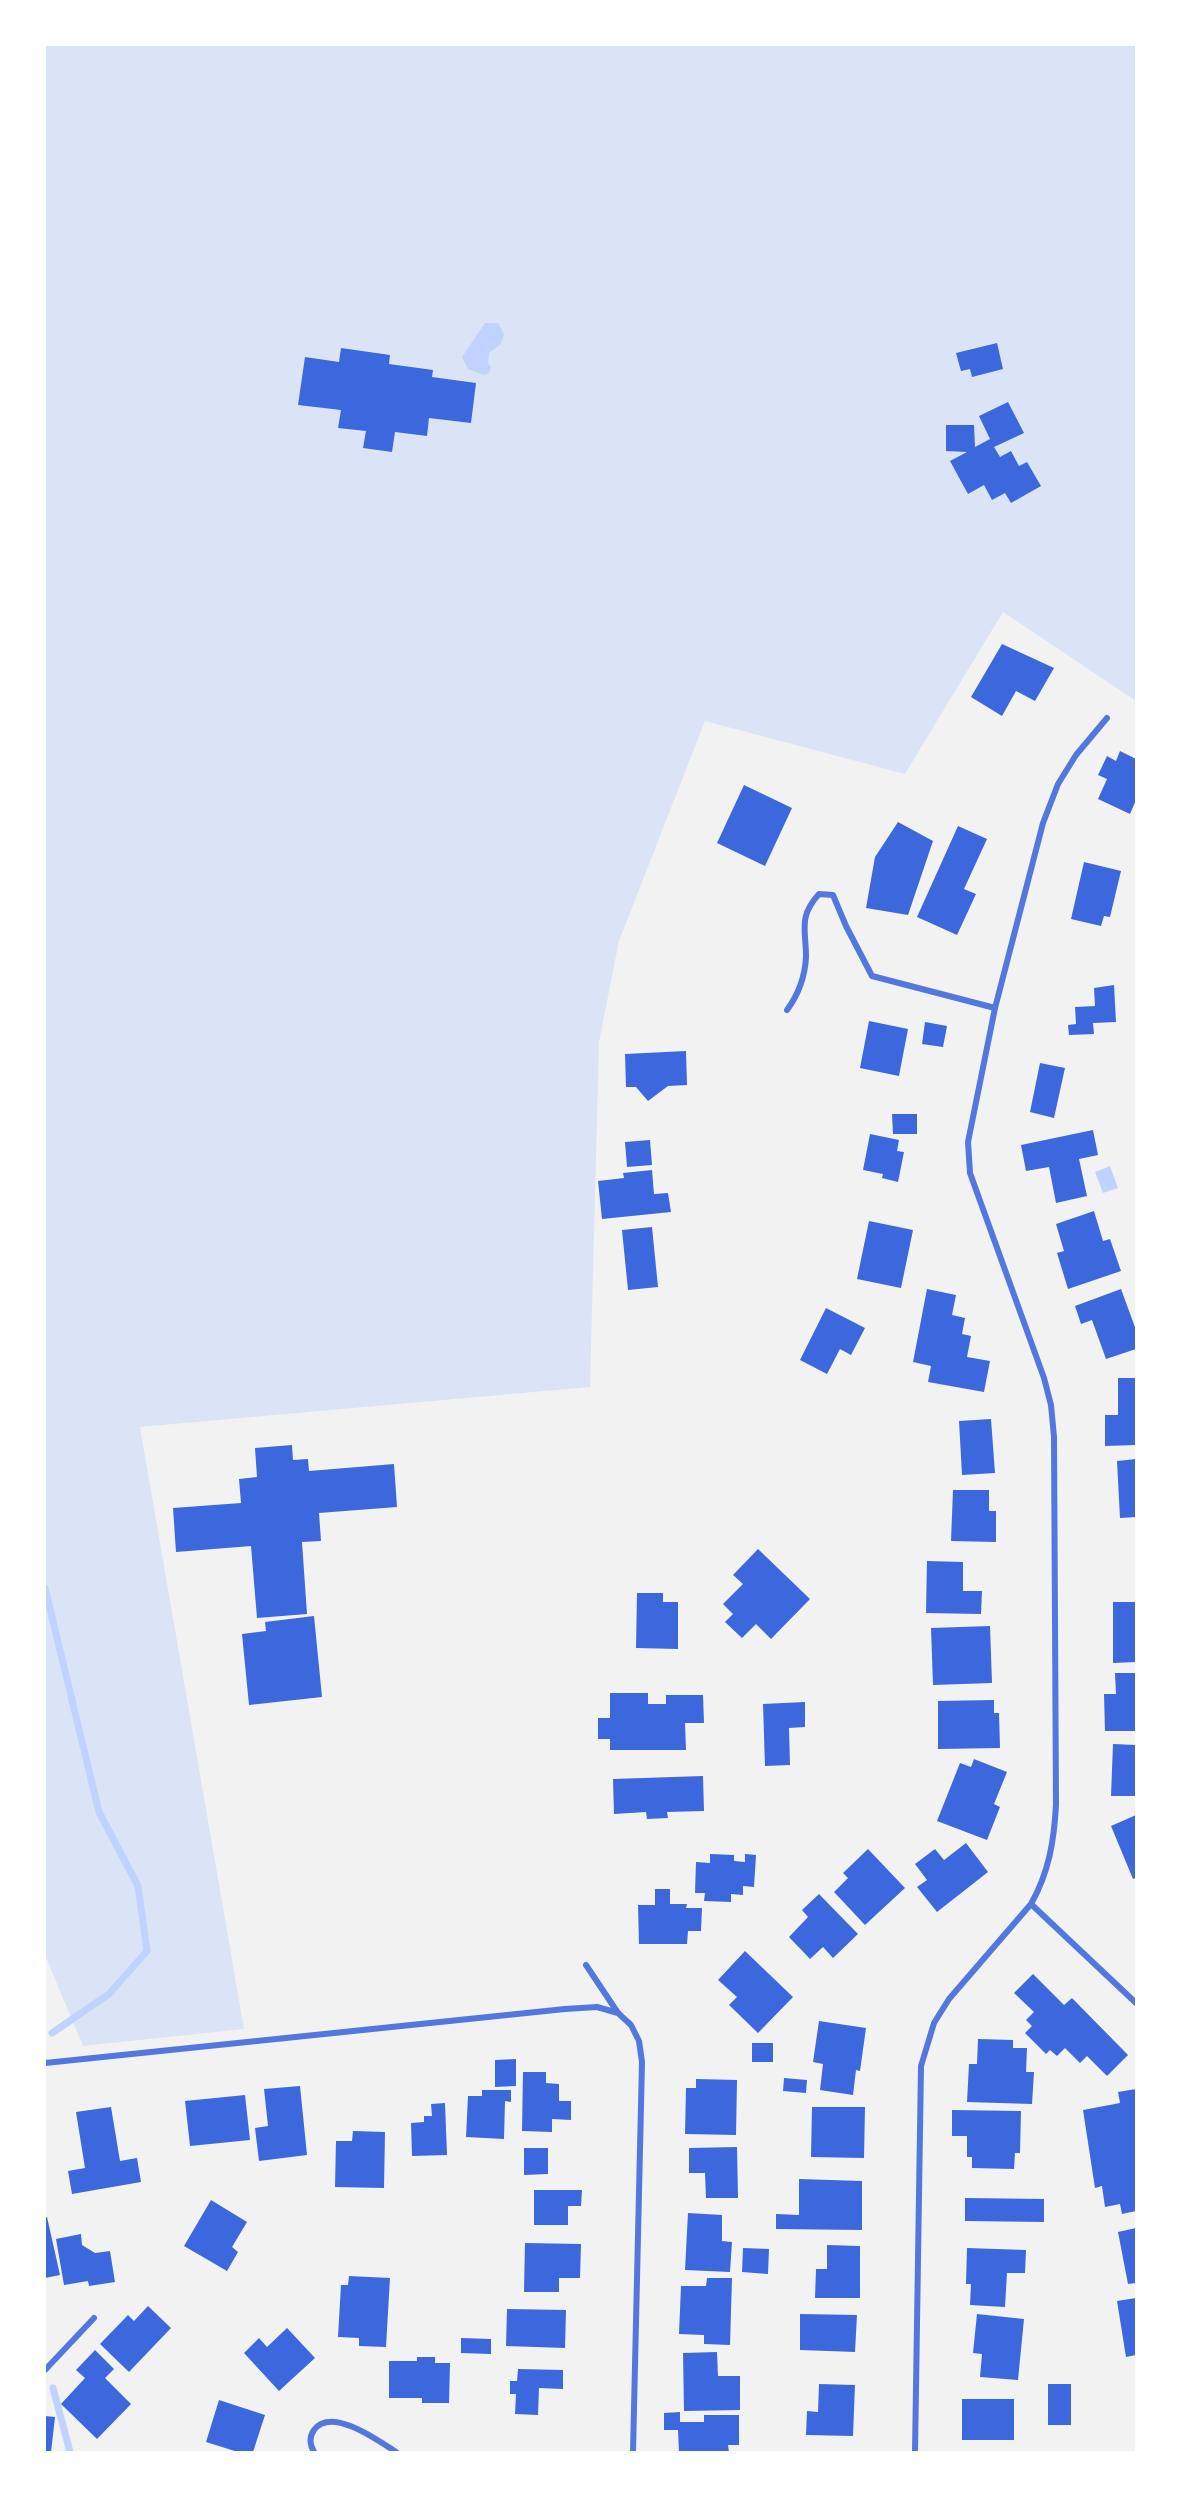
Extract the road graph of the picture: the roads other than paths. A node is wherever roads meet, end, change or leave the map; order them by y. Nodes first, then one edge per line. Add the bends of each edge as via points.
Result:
1 (1107, 718) dead end
2 (995, 1008) junction
3 (787, 1011) dead end
4 (1032, 1904) junction
5 (586, 1965) dead end
6 (1136, 2002) edge
7 (618, 2013) junction
8 (45, 2063) edge
9 (94, 2318) dead end
10 (45, 2370) edge
11 (314, 2452) edge
12 (396, 2452) edge
13 (633, 2452) edge
14 (915, 2452) edge

1 - 2 street via 1058,784 1043,824
2 - 3 street via 872,976 833,895 819,894 810,904 803,928 806,959 798,994
2 - 4 street via 968,1142 970,1173 1044,1378 1054,1437 1055,1834 1050,1860
4 - 6 street
4 - 14 street via 949,2000 934,2023 921,2066
5 - 7 street
7 - 8 street via 597,2007 565,2008
7 - 13 street via 631,2025 639,2041 642,2062
9 - 10 street
11 - 12 street via 310,2440 314,2430 320,2424 335,2422 347,2424

